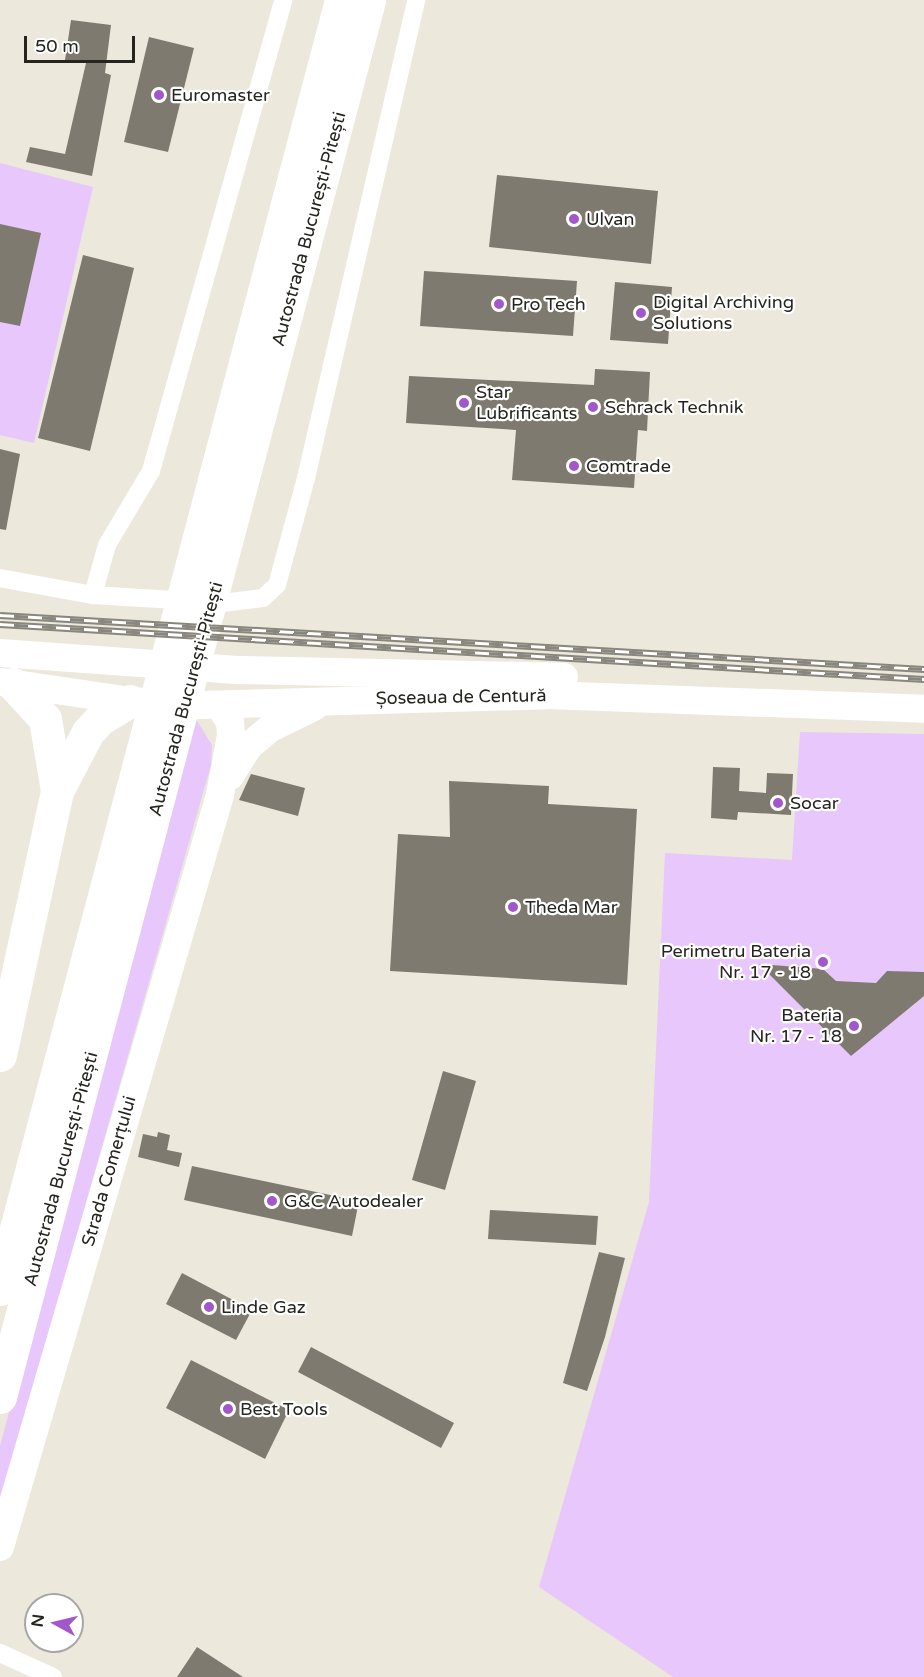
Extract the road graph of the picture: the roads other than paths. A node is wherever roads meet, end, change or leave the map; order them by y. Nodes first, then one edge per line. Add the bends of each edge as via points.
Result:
1 (283, 0) edge
2 (341, 0) edge
3 (369, 0) edge
4 (416, 0) edge
5 (209, 563) junction
6 (0, 578) edge
7 (93, 595) junction
8 (0, 653) edge
9 (7, 683) edge
10 (924, 696) edge
11 (130, 701) junction
12 (325, 703) junction
13 (219, 705) junction
14 (924, 709) edge
15 (163, 734) junction
16 (57, 791) junction
17 (220, 795) junction
18 (86, 970) junction
19 (0, 1055) edge
20 (57, 1079) junction
21 (0, 1208) edge
22 (0, 1248) edge
23 (0, 1289) edge
24 (0, 1397) edge
25 (0, 1547) edge
26 (0, 1653) edge
27 (25, 1667) junction
28 (0, 1669) edge
29 (53, 1677) edge

1 - 7 street via 151,471 106,545
2 - 5 highway, Autostrada București-Pitești
3 - 5 highway, Autostrada București-Pitești
4 - 7 street via 306,478 277,585 263,598 242,602
5 - 15 highway, Autostrada București-Pitești
6 - 7 street
8 - 10 main road, Șoseaua de Centură via 178,668 497,674
9 - 11 main road, Șoseaua de Centură
9 - 16 highway via 45,718
11 - 13 main road, Șoseaua de Centură
11 - 16 highway via 100,719 88,732
12 - 13 main road, Șoseaua de Centură
12 - 14 main road, Șoseaua de Centură via 548,695
12 - 17 main road via 269,729 249,747
13 - 17 main road via 230,722 231,735
15 - 18 highway, Autostrada București-Pitești
15 - 24 highway, Autostrada București-Pitești
16 - 19 highway
17 - 25 main road, Strada Comerțului
18 - 20 highway, Autostrada București-Pitești
18 - 21 highway via 34,1084
20 - 22 highway via 29,1144
20 - 23 highway, Autostrada București-Pitești
26 - 27 street
27 - 28 street
27 - 29 street

